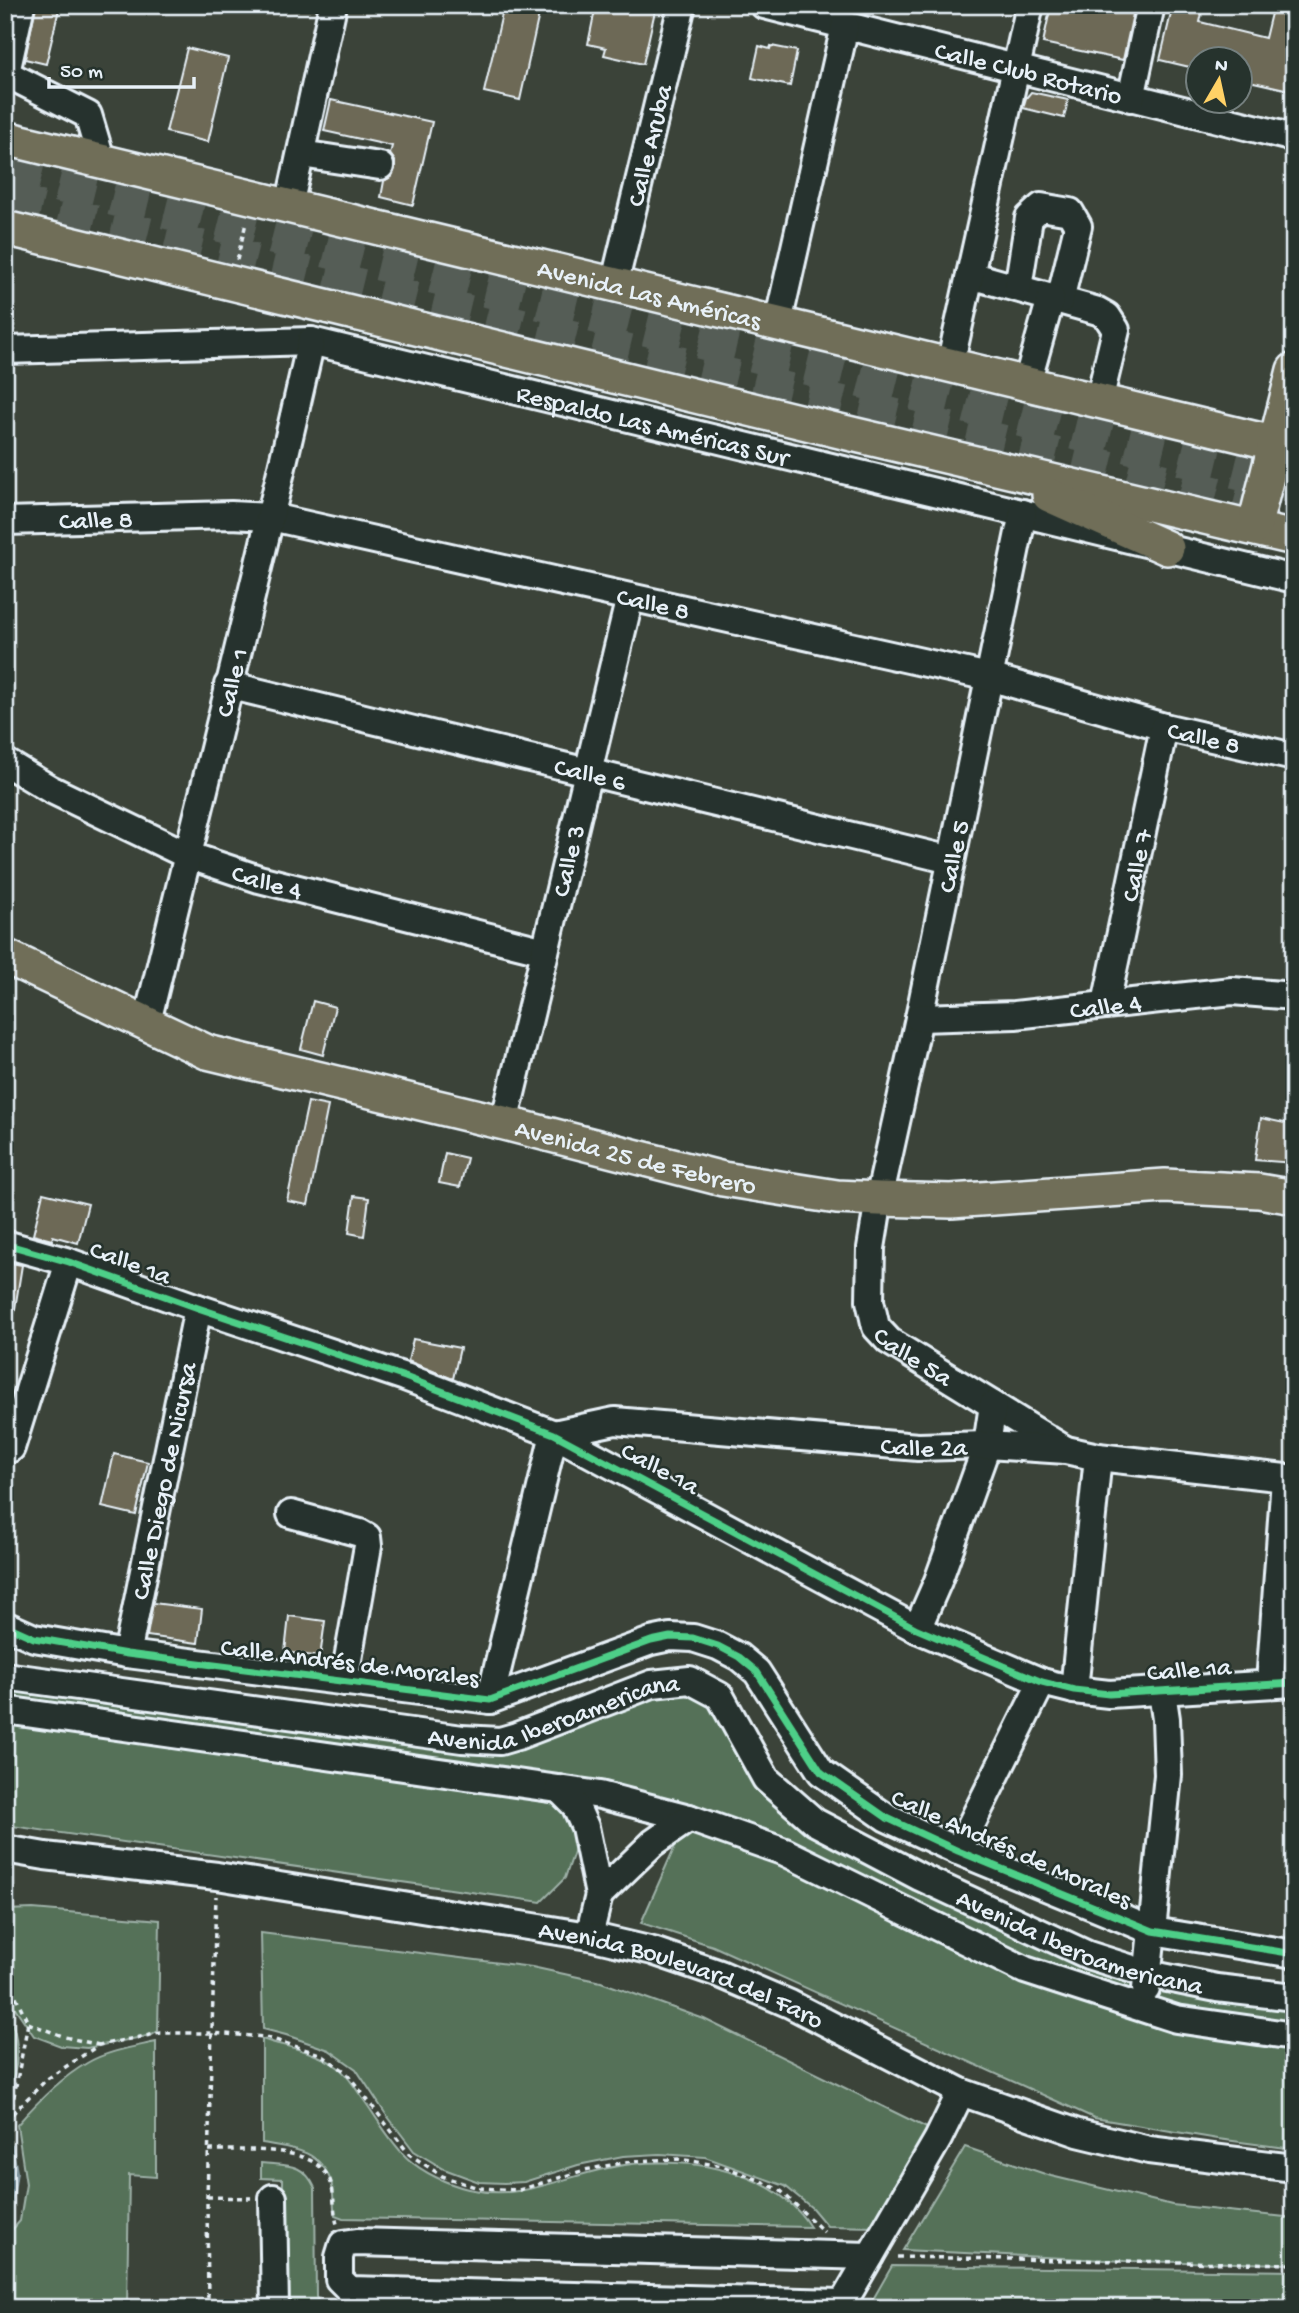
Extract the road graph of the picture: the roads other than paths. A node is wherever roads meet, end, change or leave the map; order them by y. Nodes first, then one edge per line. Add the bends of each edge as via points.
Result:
1 (21, 5) edge
2 (333, 5) edge
3 (682, 5) edge
4 (764, 5) edge
5 (1030, 5) edge
6 (1151, 5) edge
7 (845, 26) junction
8 (1015, 69) junction
9 (6, 73) edge
10 (1131, 98) junction
11 (5, 138) edge
12 (1294, 138) edge
13 (301, 154) junction
14 (102, 162) junction
15 (380, 166) dead end
16 (289, 206) junction
17 (5, 228) edge
18 (970, 275) junction
19 (614, 285) junction
20 (1018, 288) junction
21 (1055, 299) junction
22 (778, 323) junction
23 (312, 341) junction
24 (5, 350) edge
25 (950, 365) junction
26 (1294, 370) edge
27 (1027, 383) junction
28 (1100, 401) junction
29 (856, 435) junction
30 (1285, 446) edge
31 (1023, 513) junction
32 (271, 517) junction
33 (5, 521) edge
34 (1254, 528) junction
35 (1294, 538) edge
36 (1167, 548) junction
37 (1294, 579) edge
38 (630, 597) junction
39 (989, 677) junction
40 (228, 685) junction
41 (1164, 727) junction
42 (1294, 757) edge
43 (5, 762) edge
44 (588, 773) junction
45 (187, 855) junction
46 (951, 860) junction
47 (545, 951) junction
48 (5, 956) edge
49 (1294, 996) edge
50 (1106, 1004) junction
51 (919, 1018) junction
52 (147, 1022) junction
53 (504, 1123) junction
54 (1294, 1197) edge
55 (879, 1199) junction
56 (5, 1244) edge
57 (69, 1262) junction
58 (198, 1308) junction
59 (993, 1405) junction
60 (554, 1434) junction
61 (987, 1445) junction
62 (10, 1448) dead end
63 (1066, 1450) junction
64 (1098, 1457) junction
65 (1290, 1479) edge
66 (291, 1514) dead end
67 (1288, 1548) edge
68 (5, 1625) edge
69 (917, 1629) junction
70 (127, 1654) junction
71 (5, 1676) edge
72 (344, 1682) junction
73 (1042, 1682) junction
74 (1282, 1683) edge
75 (1074, 1690) junction
76 (1162, 1692) junction
77 (490, 1700) junction
78 (5, 1710) edge
79 (559, 1789) junction
80 (690, 1818) junction
81 (5, 1849) edge
82 (958, 1851) junction
83 (45, 1856) junction
84 (5, 1864) edge
85 (599, 1895) junction
86 (1153, 1931) junction
87 (589, 1936) junction
88 (1294, 1954) edge
89 (1148, 1974) junction
90 (1294, 1997) edge
91 (1143, 2009) junction
92 (1294, 2036) edge
93 (961, 2092) junction
94 (1294, 2168) edge
95 (273, 2198) road end
96 (870, 2256) junction
97 (841, 2305) edge
98 (275, 2307) edge

1 - 9 street
2 - 13 street
3 - 19 street, Calle Aruba
4 - 7 street, Calle Club Rotario
5 - 8 street
6 - 10 street
7 - 8 street, Calle Club Rotario
7 - 22 street
8 - 10 street, Calle Club Rotario
8 - 18 street
9 - 14 street via 88,115
10 - 12 street, Calle Club Rotario
11 - 14 main road, Avenida Las Américas
13 - 15 street
13 - 16 street
14 - 16 main road, Avenida Las Américas
16 - 19 main road, Avenida Las Américas
17 - 29 main road
18 - 20 street
18 - 25 street
19 - 22 main road, Avenida Las Américas
20 - 21 street
20 - 21 street via 1029,218 1041,207 1070,212 1078,226
21 - 27 street
21 - 28 street via 1107,316 1116,330
22 - 25 main road, Avenida Las Américas
23 - 24 street, Respaldo Las Américas Sur
23 - 31 street, Respaldo Las Américas Sur
23 - 32 street, Calle 1
25 - 27 main road, Avenida Las Américas
26 - 30 main road
27 - 28 main road, Avenida Las Américas
28 - 30 main road, Avenida Las Américas
29 - 34 main road
29 - 36 main road via 1035,488
30 - 34 main road
31 - 36 street, Respaldo Las Américas Sur
31 - 39 street, Calle 5
32 - 33 street, Calle 8
32 - 38 street, Calle 8
32 - 40 street, Calle 1
34 - 35 main road
36 - 37 street, Respaldo Las Américas Sur
38 - 39 street, Calle 8
38 - 44 street, Calle 3
39 - 41 street, Calle 8
39 - 46 street, Calle 5
40 - 44 street, Calle 6
40 - 45 street, Calle 1
41 - 42 street, Calle 8
41 - 50 street, Calle 7
43 - 45 street, Calle 4 via 50,789
44 - 46 street, Calle 6
44 - 47 street, Calle 3
45 - 47 street, Calle 4 via 259,879
45 - 52 street, Calle 1
46 - 51 street, Calle 5
47 - 53 street, Calle 3
48 - 52 main road, Avenida 25 de Febrero
49 - 50 street, Calle 4 via 1232,991
50 - 51 street, Calle 4 via 1015,1015
51 - 55 street, Calle 5
52 - 53 main road, Avenida 25 de Febrero via 207,1052
53 - 55 main road, Avenida 25 de Febrero via 723,1179 837,1198
54 - 55 main road, Avenida 25 de Febrero via 1165,1186 951,1201
55 - 59 street, Calle 5a via 871,1248 870,1301 876,1327 889,1341
56 - 57 street, Calle 1a
57 - 58 street, Calle 1a
57 - 62 street
58 - 60 street, Calle 1a via 405,1377
58 - 70 street, Calle Diego de Nicursa
59 - 61 street
59 - 63 street, Calle 5a
60 - 61 street, Calle 2a via 615,1421 918,1447
60 - 69 street, Calle 1a
60 - 77 street
61 - 63 street, Calle 2a
61 - 69 street
63 - 64 street, Calle 2a
64 - 65 street, Calle 2a
64 - 75 street
65 - 67 street
66 - 72 street via 366,1537
67 - 74 street
68 - 70 street, Calle Andrés de Morales via 34,1639
69 - 73 street, Calle 1a
70 - 72 street, Calle Andrés de Morales
71 - 89 street, Avenida Iberoamericana via 500,1741 652,1684 690,1680 720,1696 766,1779 814,1822 1088,1955
72 - 77 street, Calle Andrés de Morales
73 - 75 street, Calle 1a
73 - 82 street
74 - 76 street, Calle 1a
75 - 76 street, Calle 1a
76 - 86 street via 1168,1775
77 - 82 street, Calle Andrés de Morales via 670,1637 718,1646 758,1672 821,1772 887,1818
78 - 79 street, Avenida Iberoamericana
79 - 80 street, Avenida Iberoamericana
79 - 85 street via 575,1805 585,1827
80 - 85 street via 653,1843
80 - 91 street, Avenida Iberoamericana via 785,1852 1025,1970
81 - 83 street, Avenida Boulevard del Faro
82 - 86 street, Calle Andrés de Morales
83 - 84 street, Avenida Boulevard del Faro
83 - 87 street, Avenida Boulevard del Faro via 217,1877
85 - 87 street
86 - 88 street, Calle Andrés de Morales
86 - 89 street
87 - 93 street, Avenida Boulevard del Faro via 720,1974 790,2004
89 - 90 street, Avenida Iberoamericana
89 - 91 street
91 - 92 street, Avenida Iberoamericana via 1176,2019
93 - 94 street, Avenida Boulevard del Faro via 1078,2133 1149,2150
93 - 96 street
95 - 98 street
96 - 97 street
96 - 97 street via 356,2242 343,2244 339,2257 339,2279 351,2290

